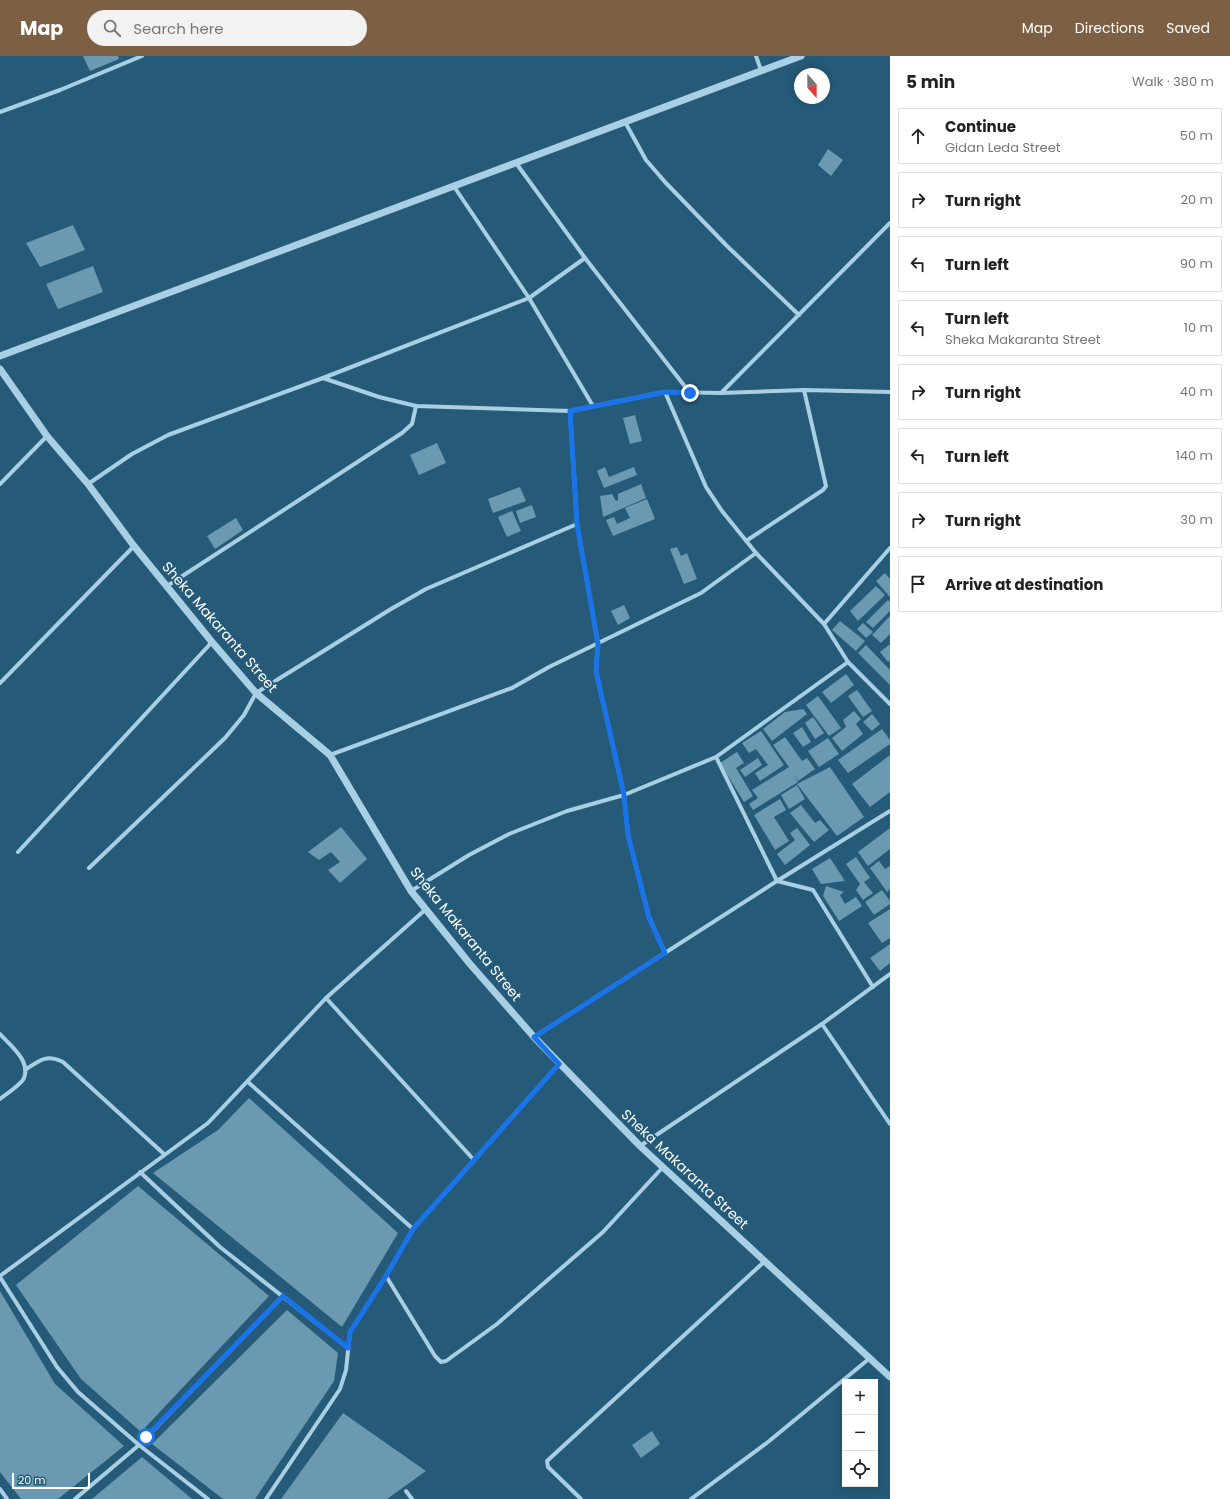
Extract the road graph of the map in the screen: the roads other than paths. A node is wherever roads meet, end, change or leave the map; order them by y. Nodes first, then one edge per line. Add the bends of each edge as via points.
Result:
1 (142, 56) edge
2 (756, 56) edge
3 (801, 56) edge
4 (761, 70) junction
5 (0, 112) edge
6 (625, 121) junction
7 (516, 162) junction
8 (453, 185) junction
9 (890, 223) edge
10 (585, 258) junction
11 (529, 298) junction
12 (799, 315) junction
13 (0, 356) edge
14 (0, 369) edge
15 (323, 378) junction
16 (804, 390) junction
17 (665, 392) junction
18 (890, 392) edge
19 (690, 393) junction
20 (720, 393) junction
21 (416, 406) junction
22 (593, 406) junction
23 (570, 411) junction
24 (47, 436) junction
25 (0, 484) edge
26 (88, 484) junction
27 (577, 524) junction
28 (746, 541) junction
29 (134, 546) junction
30 (890, 548) edge
31 (756, 553) junction
32 (167, 586) junction
33 (824, 624) junction
34 (212, 642) junction
35 (598, 644) junction
36 (848, 662) junction
37 (0, 683) edge
38 (256, 693) junction
39 (890, 704) edge
40 (330, 755) junction
41 (716, 757) junction
42 (624, 795) junction
43 (890, 811) edge
44 (18, 852) dead end
45 (89, 868) dead end
46 (777, 881) junction
47 (411, 891) junction
48 (426, 909) junction
49 (665, 953) junction
50 (890, 974) edge
51 (873, 987) junction
52 (326, 998) junction
53 (822, 1024) junction
54 (0, 1034) edge
55 (534, 1037) junction
56 (559, 1064) junction
57 (25, 1070) junction
58 (248, 1082) junction
59 (0, 1099) edge
60 (890, 1124) edge
61 (640, 1146) junction
62 (164, 1154) junction
63 (474, 1160) junction
64 (663, 1167) junction
65 (140, 1172) junction
66 (413, 1229) junction
67 (765, 1261) junction
68 (386, 1276) junction
69 (0, 1277) edge
70 (283, 1296) junction
71 (348, 1348) junction
72 (870, 1358) junction
73 (890, 1377) edge
74 (139, 1445) junction
75 (0, 1489) edge
76 (406, 1491) dead end
77 (7, 1499) edge
78 (75, 1499) edge
79 (208, 1499) edge
80 (266, 1499) edge
81 (412, 1499) edge
82 (581, 1499) edge
83 (691, 1499) edge

1 - 5 street
2 - 4 street
3 - 4 street
4 - 6 street
6 - 7 street
6 - 12 street via 646,160 665,182
7 - 8 street
7 - 10 street
8 - 11 street
8 - 13 street
9 - 12 street
10 - 11 street
10 - 19 street
11 - 15 street
11 - 22 street
12 - 20 street
14 - 24 street, Sheka Makaranta Street
15 - 21 street via 379,397
15 - 26 street via 168,435 132,454
16 - 18 street
16 - 20 street
16 - 28 street via 826,486
17 - 19 street
17 - 22 street
17 - 28 street via 706,487
19 - 20 street
21 - 23 street
21 - 32 street via 412,424 402,433
22 - 23 street
23 - 27 street
24 - 25 street
24 - 26 street, Sheka Makaranta Street
26 - 29 street, Sheka Makaranta Street
27 - 35 street
27 - 38 street via 426,589
28 - 31 street
29 - 32 street, Sheka Makaranta Street
29 - 37 street
30 - 33 street
31 - 33 street
31 - 35 street via 701,593
32 - 34 street, Sheka Makaranta Street
33 - 36 street
34 - 38 street, Sheka Makaranta Street
34 - 44 street
35 - 40 street via 512,688
35 - 42 street via 596,671
36 - 39 street
36 - 41 street
38 - 40 street, Sheka Makaranta Street
38 - 45 street via 244,715 226,738
40 - 47 street, Sheka Makaranta Street
41 - 42 street
41 - 46 street
42 - 47 street via 567,811 509,834
42 - 49 street via 628,835 649,918
43 - 46 street
46 - 49 street
46 - 51 street via 813,890
47 - 48 street, Sheka Makaranta Street
48 - 52 street
48 - 55 street, Sheka Makaranta Street
49 - 55 street
50 - 51 street
51 - 53 street
52 - 58 street
52 - 63 street
53 - 60 street
53 - 61 street
54 - 57 street via 20,1054
55 - 56 street, Sheka Makaranta Street
56 - 61 street, Sheka Makaranta Street
56 - 63 street
57 - 59 street via 23,1079
57 - 62 street via 42,1059 54,1058 63,1062
58 - 62 street via 208,1122
58 - 66 street
61 - 64 street, Sheka Makaranta Street
62 - 65 street
63 - 66 street
64 - 67 street, Sheka Makaranta Street
64 - 68 street via 603,1232 497,1324 446,1361 441,1362 435,1356
65 - 69 street
65 - 70 street via 220,1247
66 - 68 street
67 - 72 street, Sheka Makaranta Street
67 - 82 street via 547,1461 551,1471
68 - 71 street via 350,1332
69 - 74 street via 57,1367 78,1392
70 - 71 street
70 - 74 street
71 - 80 street via 346,1370 340,1389
72 - 73 street, Sheka Makaranta Street
72 - 83 street via 768,1442
74 - 78 street
74 - 79 street
75 - 77 street
76 - 81 street

